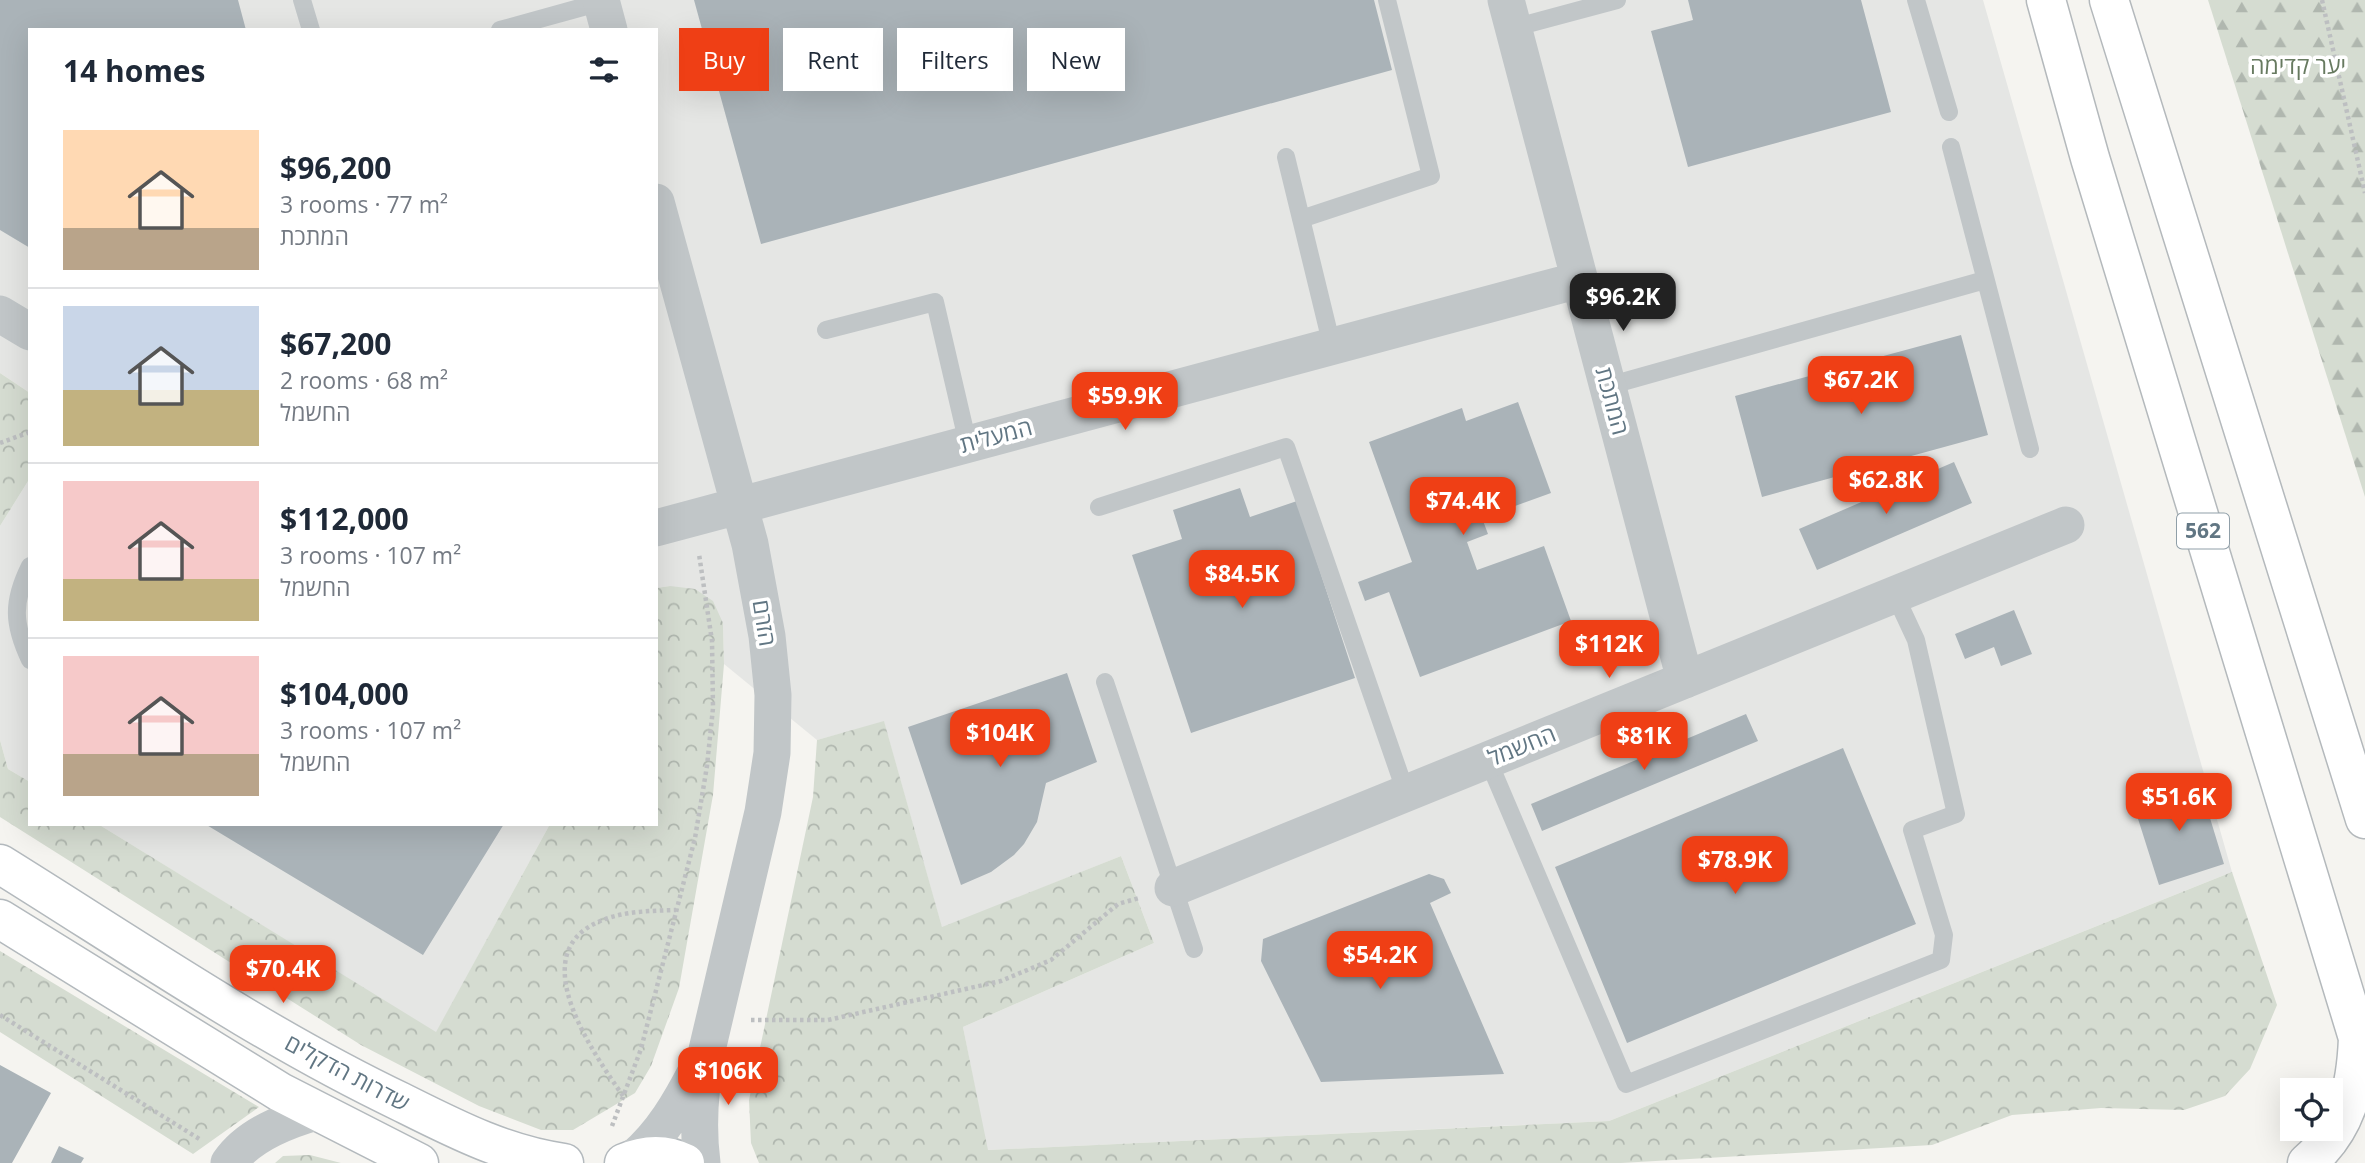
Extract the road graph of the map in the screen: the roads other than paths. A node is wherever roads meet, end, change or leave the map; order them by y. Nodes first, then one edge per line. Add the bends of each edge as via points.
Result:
1 (302, 0) edge
2 (1387, 0) edge
3 (1617, 0) edge
4 (1916, 0) edge
5 (2046, 0) edge
6 (2109, 0) edge
7 (604, 10) edge
8 (1510, 14) edge
9 (310, 28) edge
10 (510, 28) edge
11 (1949, 112) dead end
12 (1951, 147) dead end
13 (1286, 157) dead end
14 (658, 213) edge
15 (1301, 219) junction
16 (1579, 280) junction
17 (1986, 280) junction
18 (0, 314) edge
19 (826, 330) dead end
20 (28, 331) edge
21 (1332, 346) junction
22 (1608, 386) junction
23 (968, 444) junction
24 (2030, 449) dead end
25 (740, 505) junction
26 (1099, 507) dead end
27 (2066, 525) dead end
28 (658, 527) edge
29 (28, 570) edge
30 (1895, 595) junction
31 (28, 656) edge
32 (1685, 680) junction
33 (1105, 682) dead end
34 (1488, 760) junction
35 (1406, 793) junction
36 (2365, 819) edge
37 (0, 864) edge
38 (1174, 888) junction
39 (0, 919) edge
40 (1194, 949) dead end
41 (711, 1035) junction
42 (2362, 1050) edge
43 (316, 1112) junction
44 (623, 1155) edge
45 (231, 1161) edge
46 (419, 1163) edge
47 (564, 1163) edge
48 (685, 1163) edge
49 (702, 1163) edge
50 (2307, 1163) edge

1 - 9 lane
2 - 15 lane via 1431,176
3 - 8 lane
4 - 11 lane
5 - 42 main road, 562
6 - 36 main road
7 - 10 lane
8 - 16 street, המתכת
12 - 17 lane
13 - 15 lane
14 - 25 street, הזרם
15 - 21 lane
16 - 21 street, המעלית
16 - 22 street, המתכת
17 - 22 lane
17 - 24 lane
18 - 20 street
19 - 23 lane via 935,302
21 - 23 street, המעלית
22 - 32 street, המתכת
23 - 25 street, המעלית
25 - 28 street, המעלית
25 - 41 street, הזרם via 767,636 772,753 764,813
26 - 35 lane via 1286,447
27 - 30 street, החשמל
29 - 31 lane via 15,615
30 - 32 street, החשמל
30 - 34 lane via 1916,640 1956,814 1912,830 1944,935 1941,960 1626,1084
32 - 34 street, החשמל
33 - 38 lane
34 - 35 street, החשמל
35 - 38 street, החשמל
37 - 47 main road, שדרות הדקלים via 336,1070 492,1145
38 - 40 lane
39 - 43 main road, שדרות הדקלים
41 - 44 street, הזרם via 677,1107 653,1140
41 - 49 street, הזרם via 699,1114
42 - 50 main road via 2346,1112
43 - 45 street via 259,1136
43 - 46 main road, שדרות הדקלים
44 - 48 main road via 664,1156

